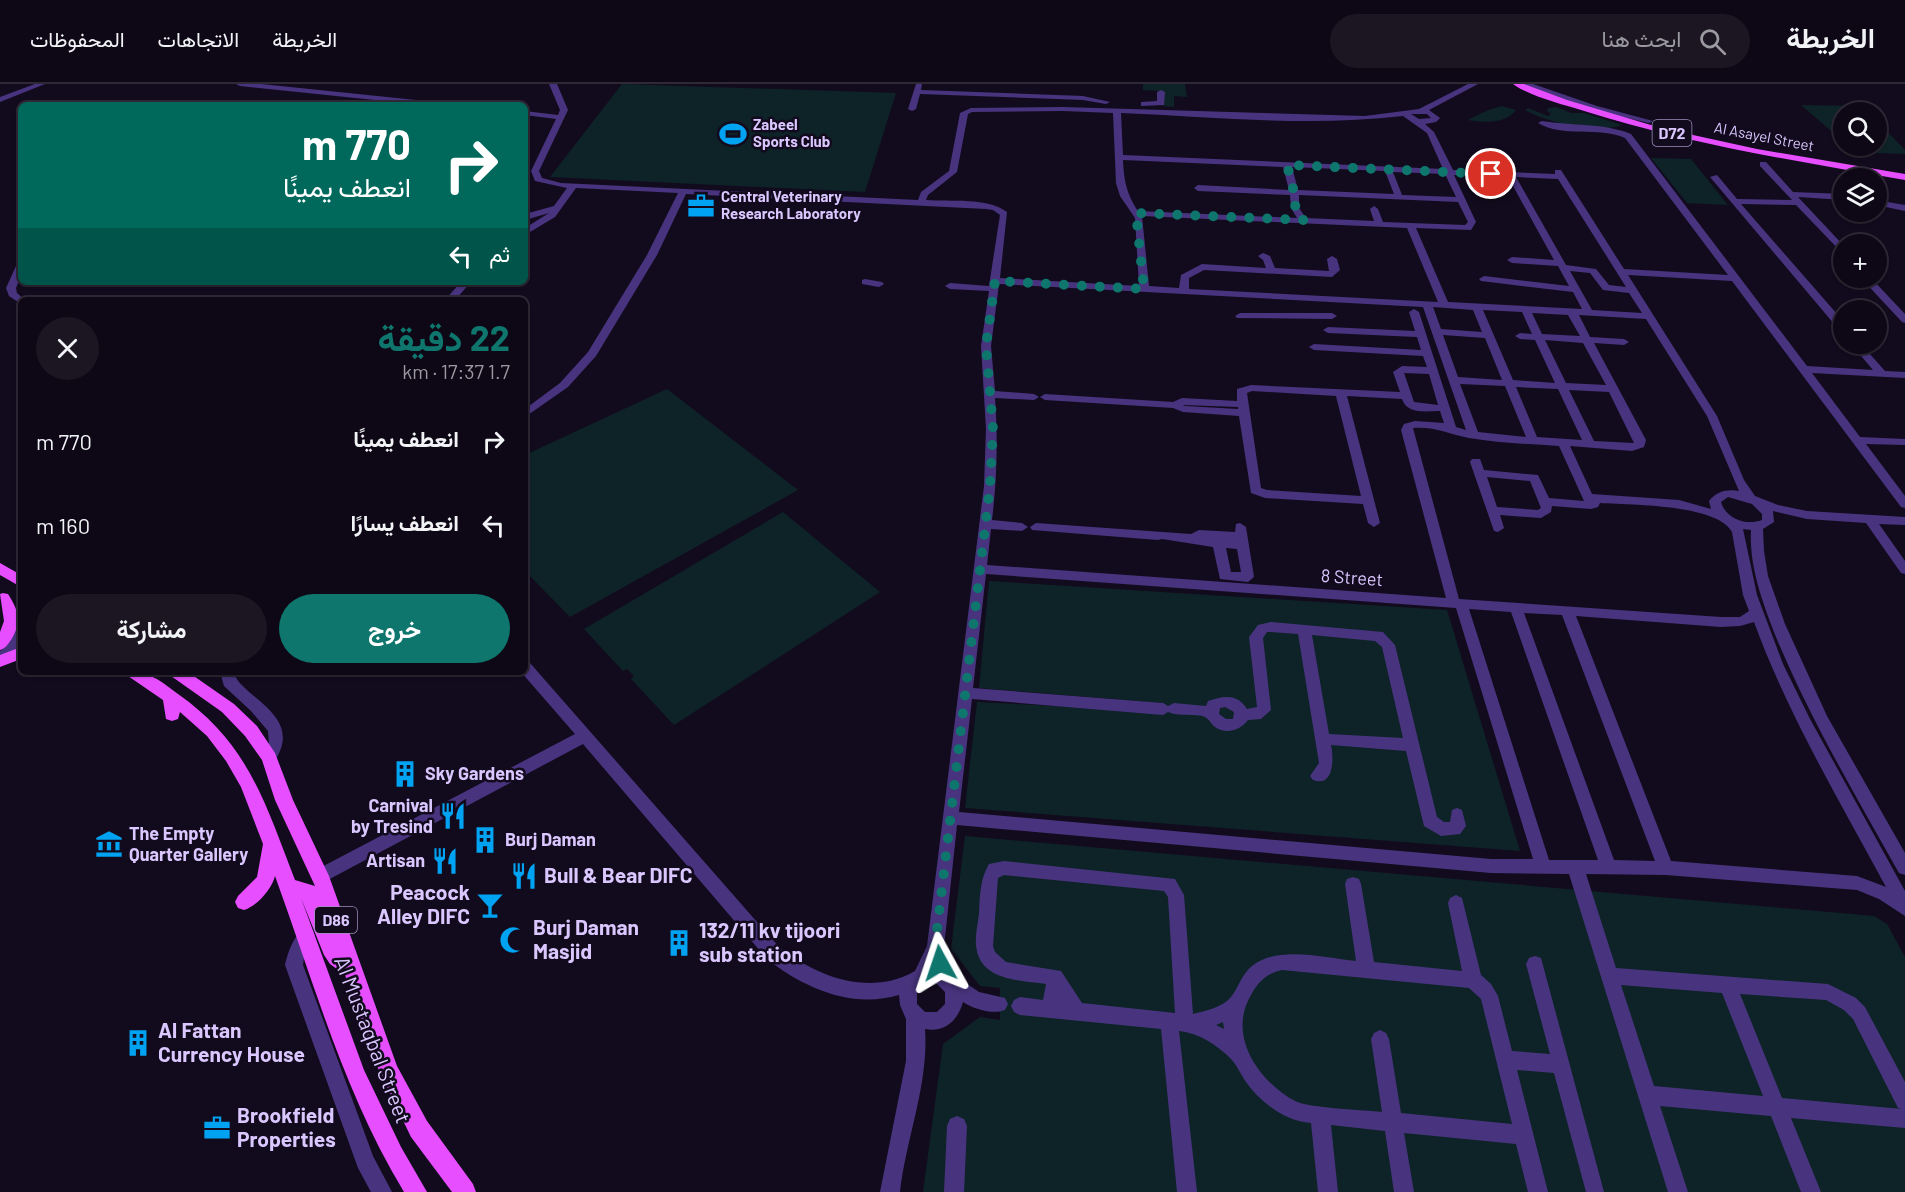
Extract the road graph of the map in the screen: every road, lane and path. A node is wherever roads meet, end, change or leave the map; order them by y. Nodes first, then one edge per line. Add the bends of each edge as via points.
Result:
1 (41, 84) edge
2 (240, 84) edge
3 (553, 84) edge
4 (1474, 84) edge
5 (1507, 84) edge
6 (1517, 84) edge
7 (1531, 86) edge
8 (919, 88) edge
9 (1161, 92) dead end
10 (0, 100) edge
11 (416, 102) edge
12 (912, 109) dead end
13 (1117, 111) junction
14 (528, 113) edge
15 (1433, 114) junction
16 (560, 117) junction
17 (1411, 118) junction
18 (1542, 123) dead end
19 (1580, 129) junction
20 (1430, 132) junction
21 (1547, 133) dead end
22 (1119, 157) junction
23 (1831, 162) junction
24 (1763, 164) dead end
25 (1287, 165) junction
26 (1388, 169) junction
27 (1905, 170) edge
28 (1448, 172) junction
29 (1511, 175) junction
30 (1714, 177) dead end
31 (1905, 179) edge
32 (573, 186) junction
33 (1198, 188) dead end
34 (683, 192) junction
35 (1294, 192) junction
36 (1791, 194) junction
37 (1399, 196) junction
38 (1833, 196) edge
39 (1461, 200) junction
40 (1734, 201) junction
41 (921, 203) junction
42 (1799, 203) junction
43 (1887, 204) edge
44 (1905, 207) edge
45 (558, 208) junction
46 (1374, 209) dead end
47 (1136, 213) junction
48 (528, 216) edge
49 (1269, 219) junction
50 (1304, 220) junction
51 (1379, 224) junction
52 (1411, 226) junction
53 (528, 230) edge
54 (1272, 230) dead end
55 (1833, 240) edge
56 (1263, 256) dead end
57 (1332, 259) dead end
58 (1512, 260) dead end
59 (1562, 265) junction
60 (1271, 270) junction
61 (1622, 272) junction
62 (18, 273) edge
63 (1735, 278) junction
64 (1484, 279) dead end
65 (865, 282) dead end
66 (879, 284) dead end
67 (20, 285) edge
68 (463, 285) edge
69 (469, 285) edge
70 (994, 285) junction
71 (950, 286) dead end
72 (1321, 286) junction
73 (1875, 288) edge
74 (1144, 289) junction
75 (1576, 290) junction
76 (1633, 290) junction
77 (1184, 291) junction
78 (27, 297) edge
79 (453, 297) edge
80 (459, 297) edge
81 (18, 299) edge
82 (1427, 304) junction
83 (1444, 305) junction
84 (1477, 307) junction
85 (1525, 309) junction
86 (1414, 312) dead end
87 (1572, 312) junction
88 (1589, 313) junction
89 (1240, 316) dead end
90 (1649, 316) junction
91 (1833, 316) edge
92 (1905, 320) edge
93 (1328, 330) junction
94 (1437, 332) junction
95 (1421, 334) junction
96 (1488, 334) junction
97 (1520, 336) dead end
98 (1538, 337) junction
99 (1587, 340) junction
100 (1624, 342) dead end
101 (1314, 347) dead end
102 (1333, 348) junction
103 (1427, 353) junction
104 (1864, 354) edge
105 (1804, 369) junction
106 (1433, 371) junction
107 (1881, 374) junction
108 (1905, 375) edge
109 (1454, 380) junction
110 (1509, 383) junction
111 (1562, 386) junction
112 (1613, 389) junction
113 (1341, 393) junction
114 (990, 394) junction
115 (1406, 396) junction
116 (1243, 408) junction
117 (1445, 408) junction
118 (528, 412) edge
119 (1452, 428) junction
120 (1473, 435) junction
121 (1856, 440) junction
122 (1533, 441) junction
123 (1905, 442) edge
124 (1563, 443) junction
125 (1590, 445) junction
126 (1735, 475) junction
127 (1720, 496) junction
128 (1593, 499) junction
129 (1368, 500) junction
130 (1754, 501) junction
131 (1545, 502) junction
132 (1679, 504) junction
133 (1905, 504) edge
134 (1493, 511) junction
135 (1809, 515) junction
136 (1728, 519) junction
137 (1869, 519) junction
138 (1905, 521) edge
139 (1374, 523) dead end
140 (986, 524) junction
141 (1762, 524) junction
142 (1498, 528) dead end
143 (1224, 541) junction
144 (0, 568) edge
145 (980, 569) junction
146 (1905, 570) edge
147 (18, 580) edge
148 (1, 597) edge
149 (1457, 604) junction
150 (18, 606) edge
151 (1516, 608) junction
152 (1567, 611) junction
153 (1756, 612) junction
154 (1720, 622) junction
155 (1304, 630) junction
156 (18, 634) edge
157 (1768, 644) junction
158 (0, 645) edge
159 (18, 646) edge
160 (18, 654) edge
161 (0, 660) edge
162 (528, 670) edge
163 (138, 675) edge
164 (180, 675) edge
165 (227, 675) edge
166 (965, 693) junction
167 (171, 696) junction
168 (172, 715) dead end
169 (585, 736) junction
170 (1323, 739) junction
171 (1411, 745) junction
172 (269, 758) junction
173 (1318, 776) dead end
174 (1457, 815) dead end
175 (951, 818) junction
176 (272, 844) junction
177 (1882, 865) junction
178 (1575, 866) junction
179 (1608, 866) junction
180 (1543, 867) junction
181 (1666, 868) junction
182 (1905, 868) edge
183 (320, 876) junction
184 (1857, 883) junction
185 (1353, 884) dead end
186 (289, 887) junction
187 (244, 902) dead end
188 (1456, 903) dead end
189 (1905, 907) edge
190 (307, 936) junction
191 (935, 947) junction
192 (1535, 964) dead end
193 (354, 969) junction
194 (1365, 969) junction
195 (1610, 976) junction
196 (1054, 977) junction
197 (917, 979) junction
198 (1473, 980) junction
199 (948, 981) junction
200 (1727, 984) junction
201 (870, 992) junction
202 (1235, 1005) junction
203 (1020, 1006) dead end
204 (1048, 1008) junction
205 (912, 1012) junction
206 (1077, 1012) junction
207 (943, 1017) junction
208 (1182, 1022) junction
209 (1380, 1039) dead end
210 (1241, 1057) junction
211 (1505, 1060) junction
212 (1562, 1064) junction
213 (916, 1066) junction
214 (1647, 1095) junction
215 (1905, 1101) edge
216 (1777, 1107) junction
217 (1320, 1115) junction
218 (1905, 1119) edge
219 (1393, 1122) junction
220 (957, 1126) dead end
221 (1523, 1135) junction
222 (889, 1191) edge
223 (1595, 1191) edge
224 (382, 1192) edge
225 (416, 1192) edge
226 (465, 1192) edge
227 (954, 1192) edge
228 (1187, 1192) edge
229 (1328, 1192) edge
230 (1404, 1192) edge
231 (1538, 1192) edge
232 (1678, 1192) edge
233 (1811, 1192) edge

1 - 10 street
2 - 11 street
3 - 16 street via 564,108
4 - 15 street
5 - 7 main road
6 - 7 main road, Al Asayel Street / D72
7 - 23 main road, Al Asayel Street / D72 via 1649,121
7 - 23 main road, Al Asayel Street / D72 via 1595,112 1667,132
8 - 9 street via 1154,104 1162,102
8 - 12 street
13 - 17 street
13 - 22 street
13 - 41 street via 967,111 952,172 924,194
14 - 16 street
15 - 17 street
15 - 17 street via 1421,111
15 - 20 street
16 - 32 street via 535,173 545,182
17 - 20 street
18 - 19 street
19 - 21 street
19 - 63 street via 1616,131 1628,136
20 - 28 street
22 - 25 street
22 - 47 street via 1120,187
23 - 27 main road, D72
23 - 31 main road
24 - 36 street
25 - 26 street
25 - 35 street
26 - 28 street
26 - 37 street
28 - 29 street
28 - 39 street
29 - 59 street
29 - 61 street via 1560,174
30 - 40 street
32 - 34 street
32 - 45 street
33 - 35 street
34 - 41 street
34 - 118 street via 652,255 592,354 564,385
35 - 37 street
35 - 50 street via 1296,212
36 - 38 street
36 - 42 street
37 - 39 street
39 - 52 street via 1471,226
40 - 42 street
40 - 91 street
41 - 70 street via 986,206 1001,211 1004,217
42 - 55 street
43 - 44 street
45 - 48 street
45 - 53 street
46 - 51 street
47 - 49 street
47 - 74 street
49 - 50 street
49 - 54 street
50 - 51 street
51 - 52 street
52 - 83 street
56 - 60 street
57 - 72 street via 1334,273
58 - 59 street
59 - 75 street
59 - 76 street via 1593,271 1606,288
60 - 72 street
60 - 77 street via 1202,267 1184,277
61 - 63 street
61 - 76 street
62 - 81 street via 11,288
63 - 105 street
64 - 75 street
65 - 66 street
67 - 78 street via 19,291
68 - 79 street
69 - 80 street
70 - 71 street
70 - 74 street
70 - 114 street via 986,346
72 - 77 street
72 - 82 street
73 - 92 street
74 - 77 street
75 - 88 street
76 - 90 street
82 - 83 street
82 - 94 street
83 - 84 street
84 - 85 street
84 - 96 street
85 - 87 street
85 - 98 street
86 - 95 street
87 - 88 street
87 - 99 street
88 - 90 street
89 - 93 street via 1328,316
90 - 126 street via 1715,422
93 - 95 street
93 - 102 street
94 - 96 street
94 - 109 street
95 - 103 street
96 - 110 street
97 - 98 street
98 - 99 street
98 - 111 street
99 - 100 street
99 - 112 street
101 - 102 street
102 - 103 street
103 - 106 street
104 - 107 street
105 - 107 street
105 - 121 street
106 - 115 street via 1399,370
106 - 117 street
107 - 108 street
109 - 110 street
109 - 120 street
110 - 111 street
110 - 122 street
111 - 112 street
111 - 125 street
112 - 125 street via 1641,443 1632,447
113 - 115 street
113 - 116 street via 1246,388 1241,391
113 - 129 street
114 - 116 street via 1175,405 1182,401
114 - 140 street via 993,447
115 - 117 street via 1414,407
116 - 129 street via 1256,490 1265,494
117 - 119 street
119 - 120 street
119 - 149 street via 1412,424 1407,430
120 - 122 street
121 - 123 street
121 - 133 street
122 - 124 street
124 - 125 street
124 - 128 street via 1586,495
126 - 127 street via 1731,486
126 - 130 street
127 - 130 street via 1736,494
127 - 132 street
127 - 136 street via 1715,506
128 - 131 street via 1592,505
128 - 132 street
129 - 139 street
130 - 135 street
130 - 141 street via 1768,513
131 - 134 street via 1547,509 1541,513
131 - 134 street via 1534,478 1478,468
132 - 136 street
134 - 142 street
135 - 137 street
135 - 141 street
136 - 141 street
136 - 153 street via 1738,532
137 - 138 street
137 - 146 street
140 - 143 street via 1193,538 1197,534
140 - 145 street
141 - 182 street via 1757,551 1764,585 1796,667
143 - 143 street via 1223,574 1230,578 1248,577 1242,536
144 - 147 main road
145 - 149 street, 8 Street
145 - 166 street
148 - 150 main road
148 - 158 main road via 12,620
149 - 151 street, 8 Street
149 - 180 street
151 - 152 street, 8 Street
151 - 179 street
152 - 154 street, 8 Street
152 - 181 street
153 - 154 street via 1750,620
153 - 157 street
154 - 157 street via 1746,627
155 - 166 street via 1267,627 1257,633 1264,710 1256,715 1242,714 1234,704 1225,701 1213,705 1211,712
155 - 170 street
155 - 171 street via 1373,635 1386,642
156 - 158 street
157 - 177 street via 1804,722
159 - 161 street
160 - 161 main road
162 - 169 street
163 - 167 main road, Al Mustaqbal Street / D86
164 - 172 main road, Al Mustaqbal Street / D86 via 228,708 251,731
165 - 172 street via 228,681 275,730 277,742
166 - 175 street
167 - 168 main road
167 - 176 main road, Al Mustaqbal Street / D86 via 198,717 233,758 250,786
169 - 183 street
169 - 201 street via 772,953 816,982
170 - 171 street
170 - 173 street via 1327,763
171 - 174 street via 1430,821 1441,829 1454,829 1458,826
172 - 183 main road, Al Mustaqbal Street / D86
175 - 180 street via 1474,865
175 - 191 street
176 - 186 main road, Al Mustaqbal Street / D86
176 - 187 main road via 266,881
177 - 184 street via 1876,878
177 - 189 street
178 - 179 street
178 - 180 street
178 - 195 street
179 - 181 street
181 - 184 street
183 - 193 main road, Al Mustaqbal Street / D86
184 - 189 street
185 - 194 street
186 - 190 main road, Al Mustaqbal Street / D86
186 - 193 main road via 311,894 333,954 341,964
188 - 198 street
190 - 224 street via 294,965 365,1161
190 - 225 main road, Al Mustaqbal Street / D86 via 368,1106
191 - 197 street
191 - 199 street
192 - 212 street
193 - 226 main road, Al Mustaqbal Street / D86 via 399,1092 432,1149
194 - 198 street
194 - 202 street via 1274,963 1253,975
195 - 200 street
195 - 214 street
196 - 204 street via 1054,993
196 - 206 street
196 - 208 street via 1000,969 986,955 990,876 995,869 1169,884 1176,895
197 - 199 street via 934,975
197 - 201 street via 893,989
197 - 205 street via 907,994
198 - 211 street via 1489,996
199 - 207 street via 955,998
199 - 207 street via 966,995 992,1003
200 - 215 street via 1817,990 1850,1004 1866,1023
200 - 216 street
201 - 205 street via 891,997
202 - 208 street via 1215,1017
202 - 210 street via 1233,1036
203 - 204 street
204 - 206 street
205 - 207 street via 922,1020
205 - 213 street via 918,1041
206 - 208 street
207 - 213 street via 925,1042
208 - 210 street via 1218,1036
208 - 228 street
209 - 219 street
210 - 217 street via 1279,1103 1300,1113
211 - 212 street
211 - 221 street
212 - 223 street
213 - 222 street
214 - 216 street
214 - 232 street
216 - 218 street
216 - 233 street
217 - 219 street
217 - 229 street
219 - 221 street
219 - 230 street
220 - 227 street
221 - 231 street

